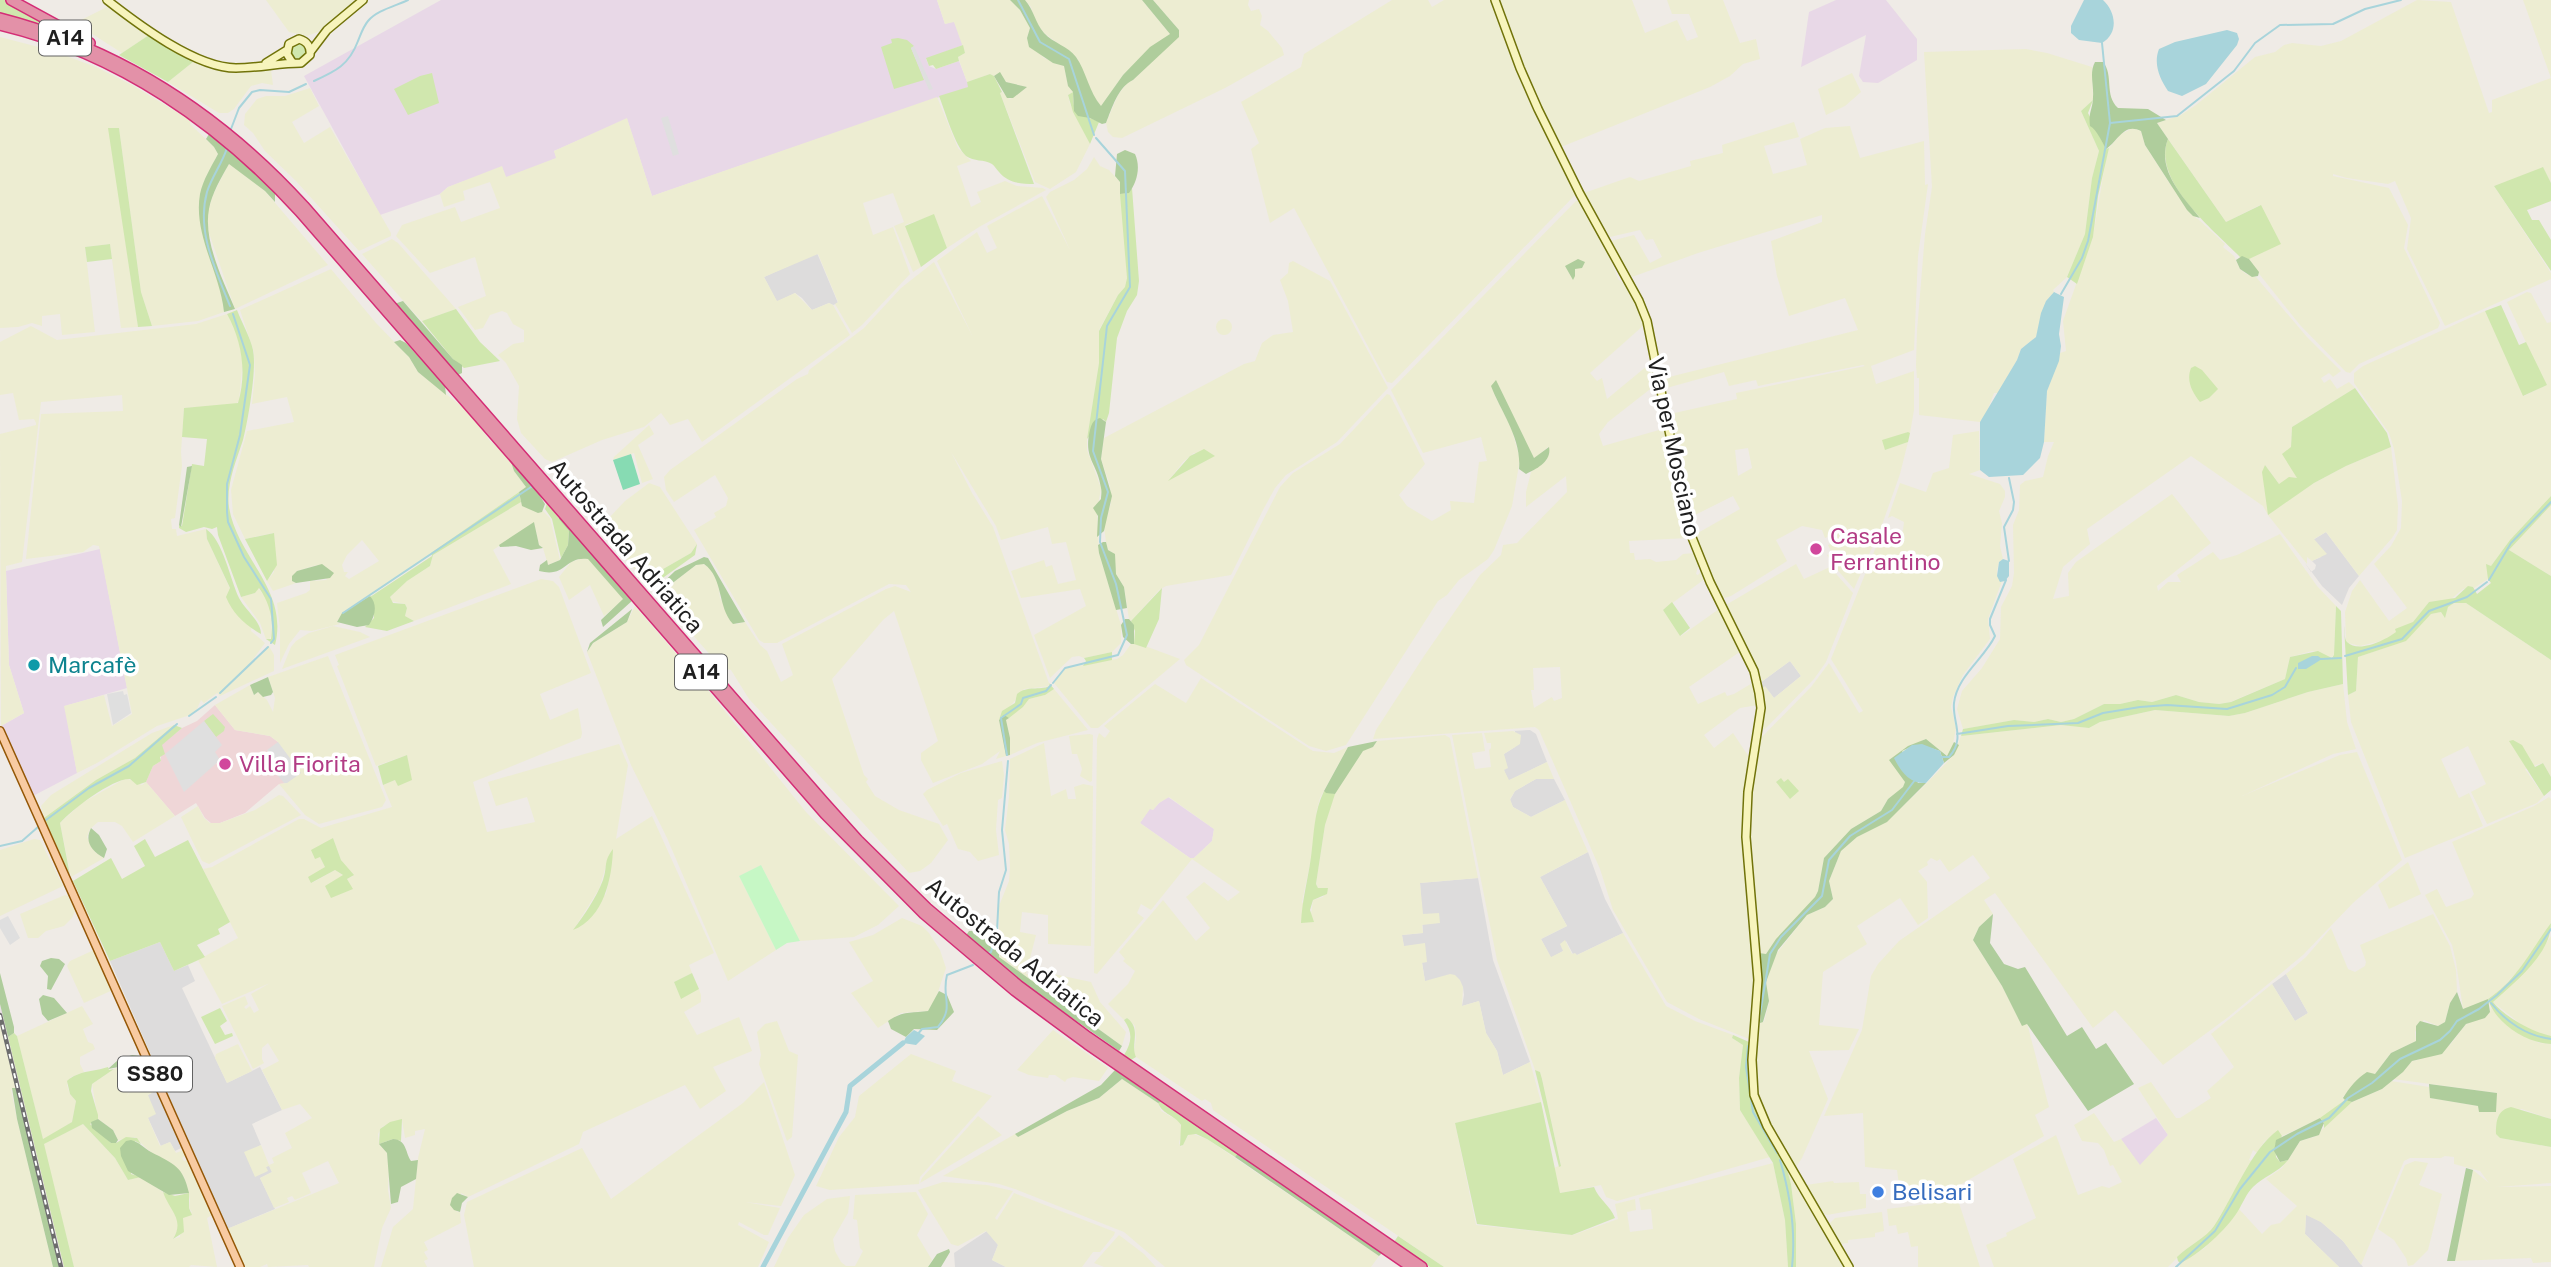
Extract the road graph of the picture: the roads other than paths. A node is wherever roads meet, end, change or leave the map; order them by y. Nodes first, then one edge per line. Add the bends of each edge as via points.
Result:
1 (10, 0) edge
2 (107, 0) edge
3 (363, 0) edge
4 (1495, 0) edge
5 (0, 18) edge
6 (0, 25) edge
7 (327, 30) junction
8 (302, 40) junction
9 (287, 50) junction
10 (311, 51) junction
11 (292, 62) junction
12 (262, 65) junction
13 (127, 66) junction
14 (0, 731) edge
15 (240, 1267) edge
16 (1411, 1267) edge
17 (1422, 1267) edge
18 (1849, 1267) edge

1 - 13 highway via 122,59
2 - 12 main road via 194,58 215,66
3 - 7 main road
4 - 18 main road, Via per Mosciano via 1538,109 1647,321 1689,530 1754,671 1761,708 1746,836 1758,980 1754,1095 1767,1126
5 - 13 highway, Autostrada Adriatica / A14 via 71,40
6 - 16 highway, Autostrada Adriatica / A14 via 57,42 120,70 178,104 233,145 300,212 818,806 903,895 1052,1019
7 - 8 main road
7 - 10 main road
8 - 9 main road via 292,42
8 - 10 main road
9 - 11 main road
9 - 12 main road
10 - 11 main road via 305,62
11 - 12 main road
13 - 17 highway, Autostrada Adriatica / A14 via 215,122 288,189 823,801 933,913 1054,1012
14 - 15 main road, SS80

